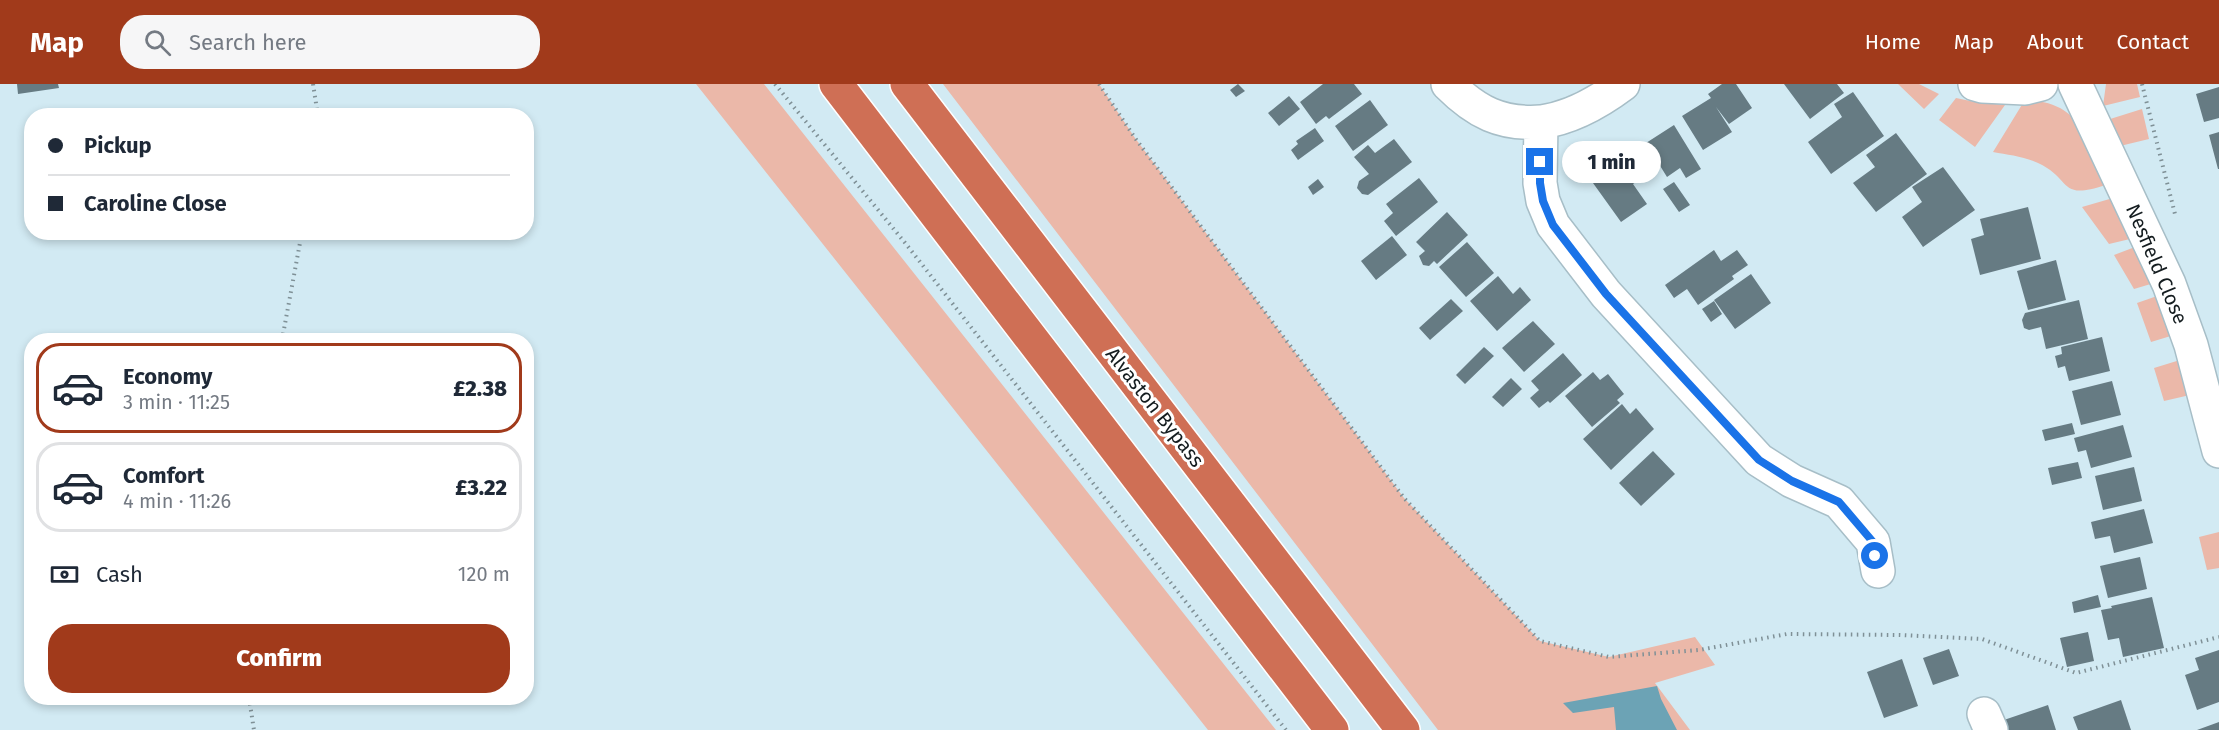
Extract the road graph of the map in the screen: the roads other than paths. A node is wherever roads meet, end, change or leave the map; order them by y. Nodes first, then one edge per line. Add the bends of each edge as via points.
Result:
1 (836, 84) edge
2 (907, 84) edge
3 (1448, 84) edge
4 (1623, 84) edge
5 (1975, 84) edge
6 (2041, 84) edge
7 (2075, 84) edge
8 (1541, 122) junction
9 (2219, 451) edge
10 (1878, 571) dead end
11 (1332, 730) edge
12 (1403, 730) edge

1 - 11 highway
2 - 12 highway, Alvaston Bypass
3 - 8 street via 1494,117 1509,122
4 - 8 street via 1575,113
5 - 6 street via 2025,88
7 - 9 street, Nesfield Close via 2169,284 2191,345
8 - 10 street via 1540,183 1553,225 1606,294 1759,460 1792,481 1839,502 1873,542

